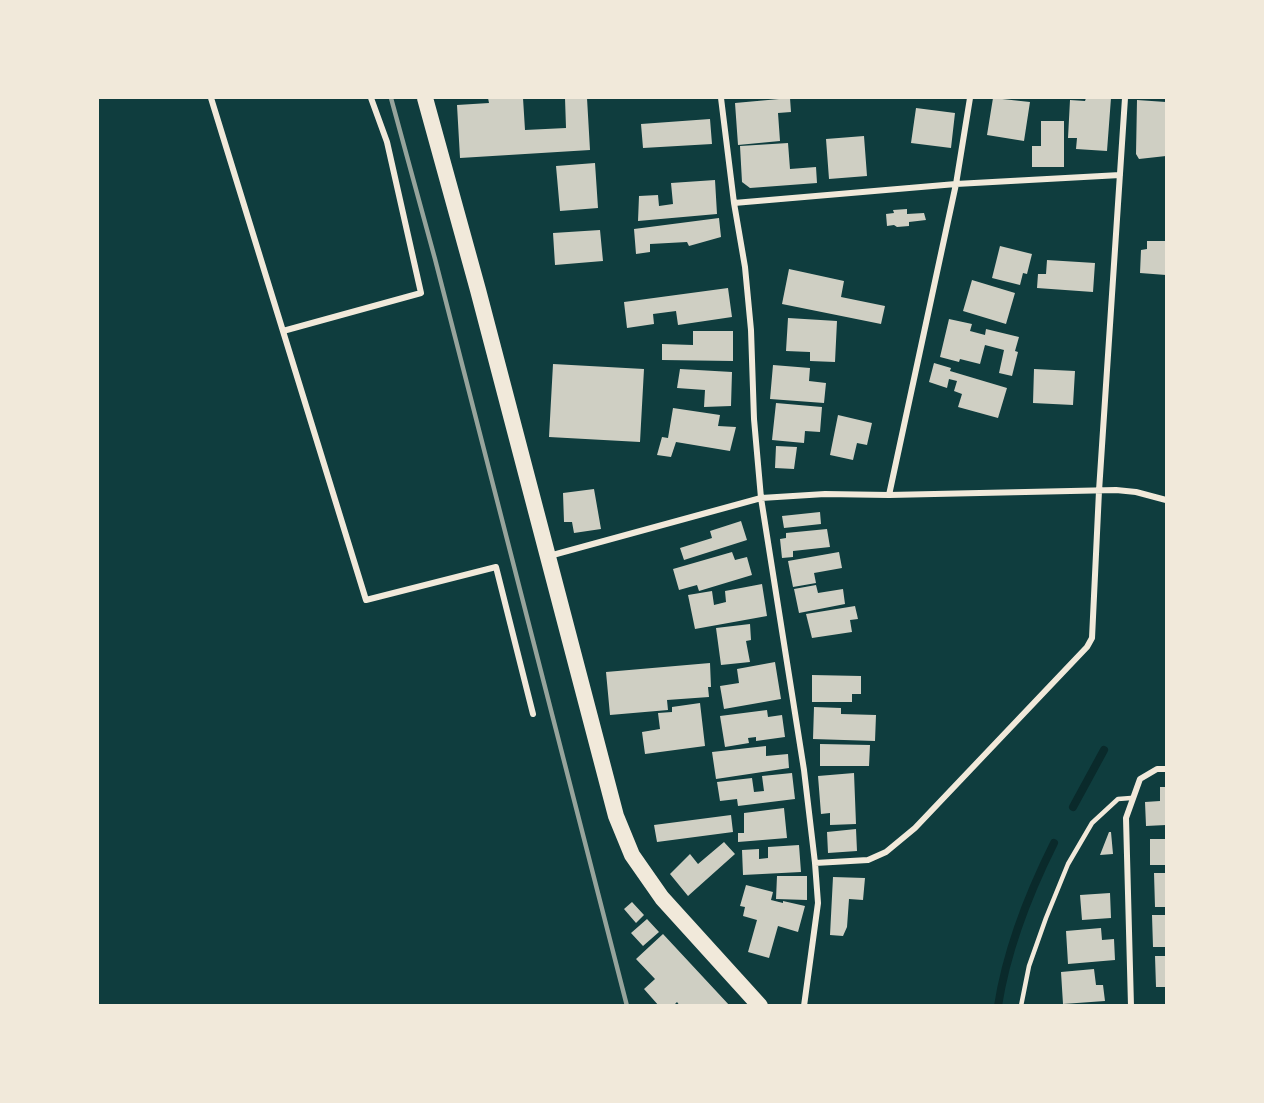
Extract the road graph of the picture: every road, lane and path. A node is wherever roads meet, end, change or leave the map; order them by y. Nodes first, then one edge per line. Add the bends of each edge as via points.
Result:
1 (211, 98) edge
2 (371, 98) edge
3 (425, 98) edge
4 (721, 98) edge
5 (970, 98) edge
6 (1125, 98) edge
7 (1119, 175) junction
8 (956, 184) junction
9 (734, 203) junction
10 (283, 331) junction
11 (1099, 491) junction
12 (889, 495) junction
13 (761, 498) junction
14 (1167, 500) edge
15 (548, 556) junction
16 (533, 714) dead end
17 (1167, 769) edge
18 (1131, 798) junction
19 (815, 862) junction
20 (760, 1005) edge
21 (804, 1005) edge
22 (1021, 1005) edge
23 (1131, 1005) edge

1 - 10 street
2 - 10 street via 387,142 421,293
3 - 15 highway
4 - 9 street
5 - 8 street
6 - 7 street
7 - 8 street
7 - 11 street
8 - 9 street
8 - 12 street
9 - 13 street via 751,330
10 - 16 street via 366,600 496,567
11 - 12 street
11 - 14 street via 1136,492
11 - 19 street via 1092,638 1087,647 915,828 886,852 868,860
12 - 13 street
13 - 15 street
13 - 19 street
15 - 20 highway via 605,778 632,855 662,898
17 - 18 street via 1158,769 1140,779
18 - 22 lane via 1118,799 1092,823 1068,864 1033,956
18 - 23 street via 1125,849
19 - 21 street via 818,903

